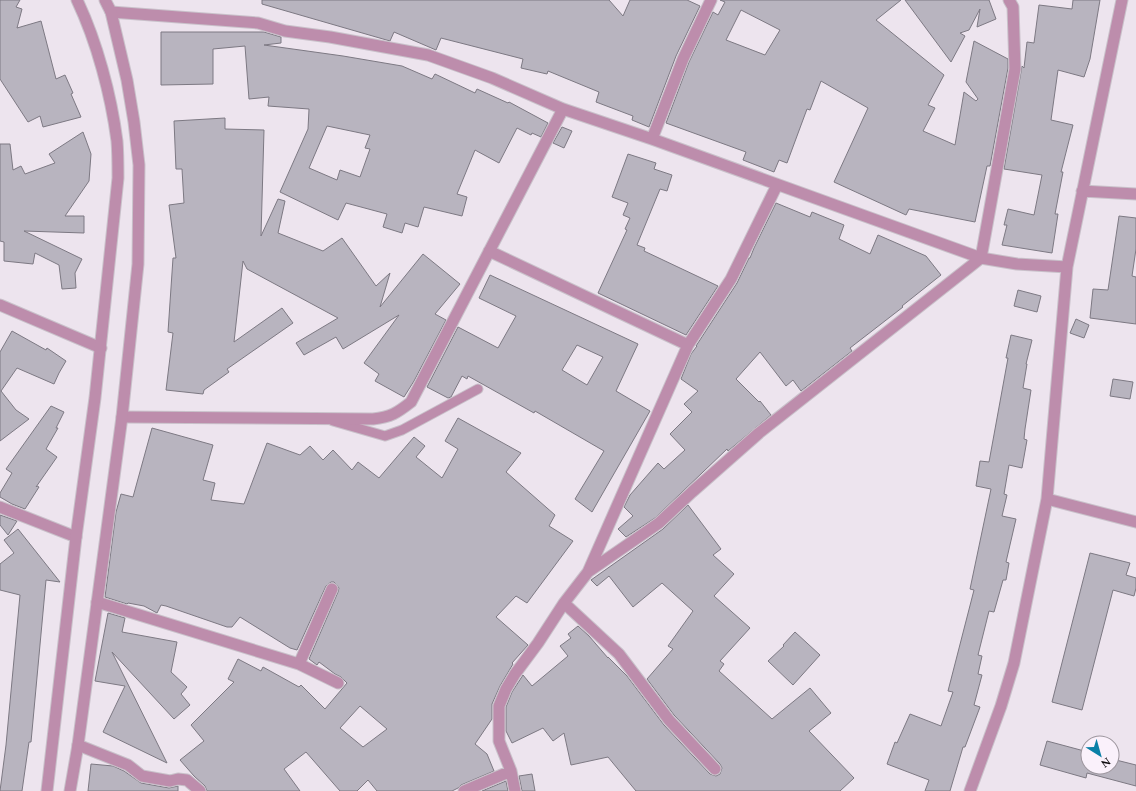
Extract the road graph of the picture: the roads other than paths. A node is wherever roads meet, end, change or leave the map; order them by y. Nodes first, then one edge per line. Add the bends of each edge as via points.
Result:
1 (76, 0) edge
2 (105, 0) edge
3 (711, 0) edge
4 (1009, 0) edge
5 (1122, 0) edge
6 (111, 12) junction
7 (563, 109) junction
8 (652, 139) junction
9 (777, 185) junction
10 (1082, 191) junction
11 (1136, 194) edge
12 (489, 252) junction
13 (981, 258) junction
14 (1067, 267) junction
15 (0, 305) edge
16 (688, 345) junction
17 (101, 348) junction
18 (478, 389) dead end
19 (122, 416) junction
20 (326, 419) junction
21 (1047, 499) junction
22 (0, 506) edge
23 (1136, 522) edge
24 (76, 537) junction
25 (588, 572) junction
26 (332, 590) dead end
27 (97, 602) junction
28 (564, 603) junction
29 (299, 664) junction
30 (338, 683) dead end
31 (78, 745) junction
32 (715, 769) dead end
33 (511, 771) junction
34 (47, 791) edge
35 (70, 791) edge
36 (200, 791) edge
37 (464, 791) edge
38 (514, 791) edge
39 (970, 791) edge

1 - 17 street via 87,22 110,98 117,142 118,178
2 - 6 street
3 - 8 street via 683,59
4 - 13 street via 1013,7 1015,69
5 - 10 street
6 - 7 street via 258,23 285,32 330,37 428,55 492,78
6 - 19 street via 134,122 139,165 138,264
7 - 8 street
7 - 12 street
8 - 9 street
9 - 13 street
9 - 16 street via 731,280
10 - 11 street
10 - 14 street
12 - 16 street
12 - 20 street via 411,402 387,418
13 - 14 street via 1017,264
13 - 25 street via 759,433 659,523
14 - 21 street
15 - 17 street
16 - 25 street
17 - 24 street
18 - 20 lane via 402,430 385,436
19 - 20 street
19 - 27 street
21 - 23 street
21 - 39 street via 1010,680
22 - 24 street
24 - 34 street
25 - 28 street
26 - 29 street
27 - 29 street
27 - 31 street
28 - 32 street via 619,654 669,720
28 - 33 street via 515,674 499,706 499,741
29 - 30 street
31 - 35 street
31 - 36 street via 128,765 142,776 170,781 187,780
33 - 37 street
33 - 38 street

